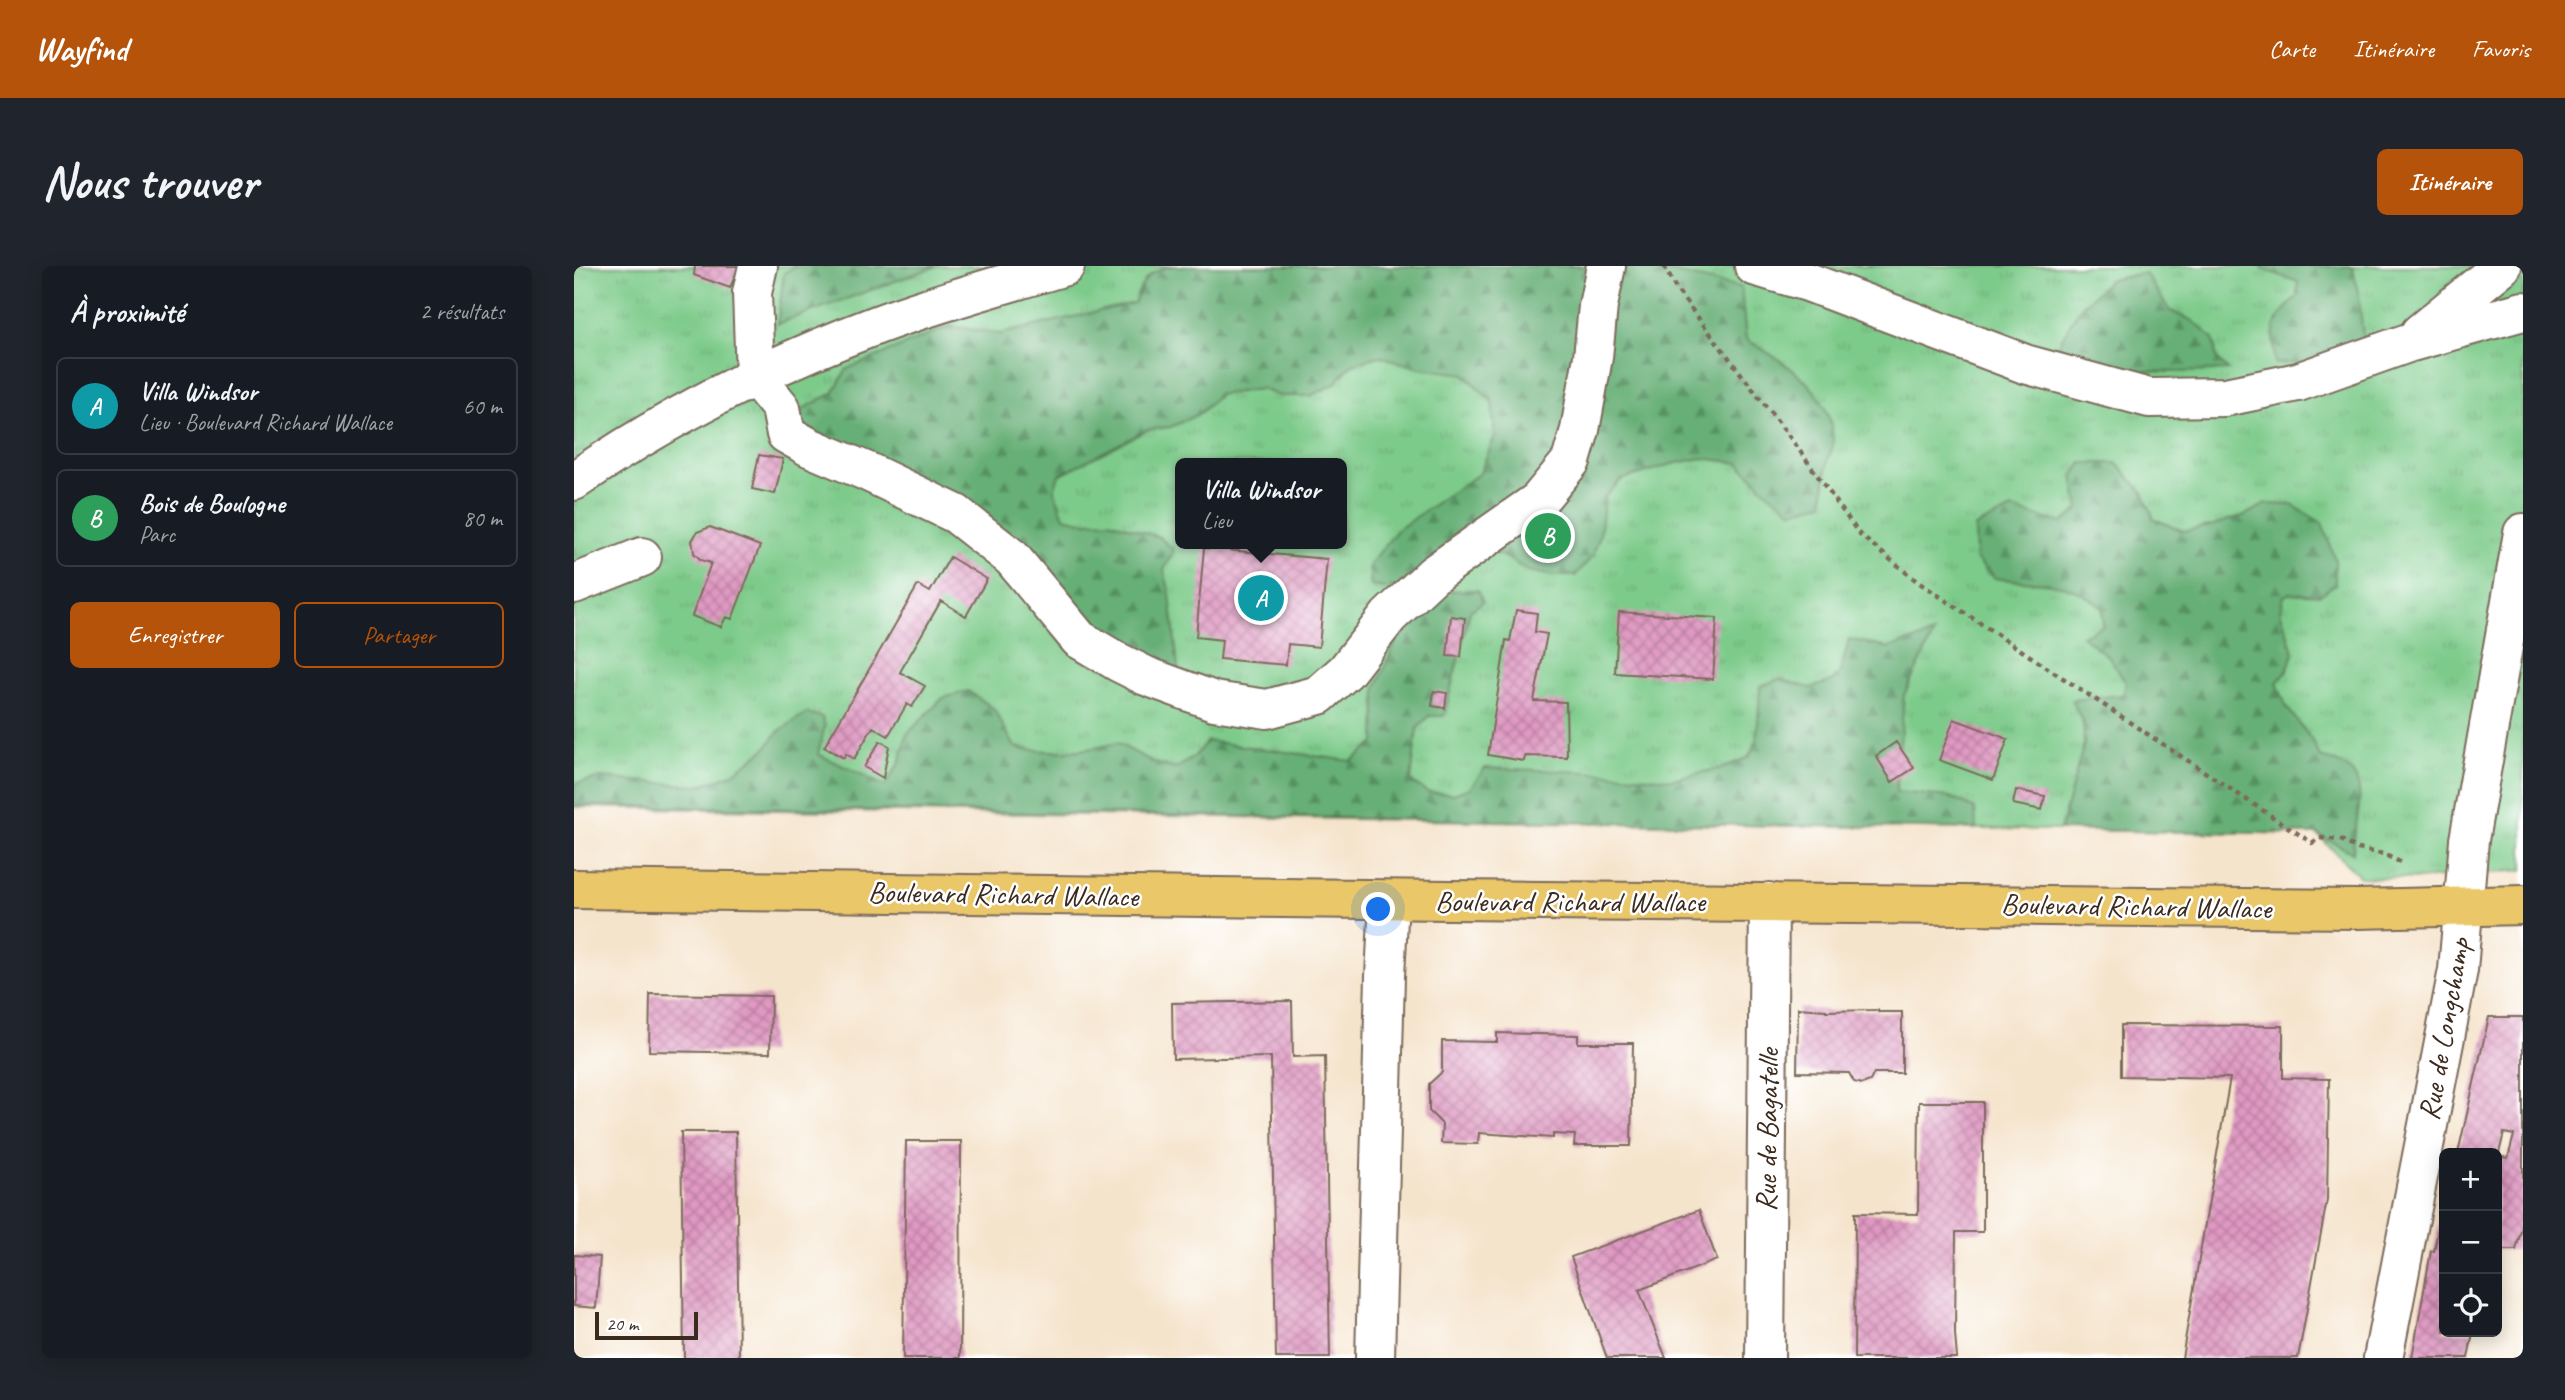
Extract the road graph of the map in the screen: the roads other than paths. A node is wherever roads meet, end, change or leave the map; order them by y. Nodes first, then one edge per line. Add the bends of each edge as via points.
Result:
1 (758, 266) edge
2 (1065, 266) edge
3 (1606, 266) edge
4 (1754, 266) edge
5 (2502, 266) edge
6 (2523, 311) edge
7 (2408, 343) junction
8 (755, 376) junction
9 (574, 481) edge
10 (2523, 533) edge
11 (642, 557) dead end
12 (574, 584) edge
13 (574, 889) edge
14 (1389, 900) junction
15 (1769, 902) junction
16 (2523, 905) edge
17 (2463, 907) junction
18 (1376, 1358) edge
19 (1765, 1358) edge
20 (2383, 1358) edge

1 - 8 street via 751,293
2 - 8 street via 877,325
3 - 8 street via 1571,461 1538,501 1434,574 1389,616 1346,671 1319,695 1267,709 1214,701 1118,662 1079,639 1012,558 956,514 786,434 781,408
4 - 7 street via 2025,364 2149,398 2225,397 2298,382
5 - 7 street
6 - 7 street
8 - 9 street via 644,435
10 - 17 street, Rue de Longchamp via 2469,839
11 - 12 street
13 - 14 main road, Boulevard Richard Wallace
14 - 15 main road, Boulevard Richard Wallace
14 - 18 street
15 - 17 main road, Boulevard Richard Wallace
15 - 19 street, Rue de Bagatelle
16 - 17 main road, Boulevard Richard Wallace
17 - 20 street, Rue de Longchamp via 2458,970

